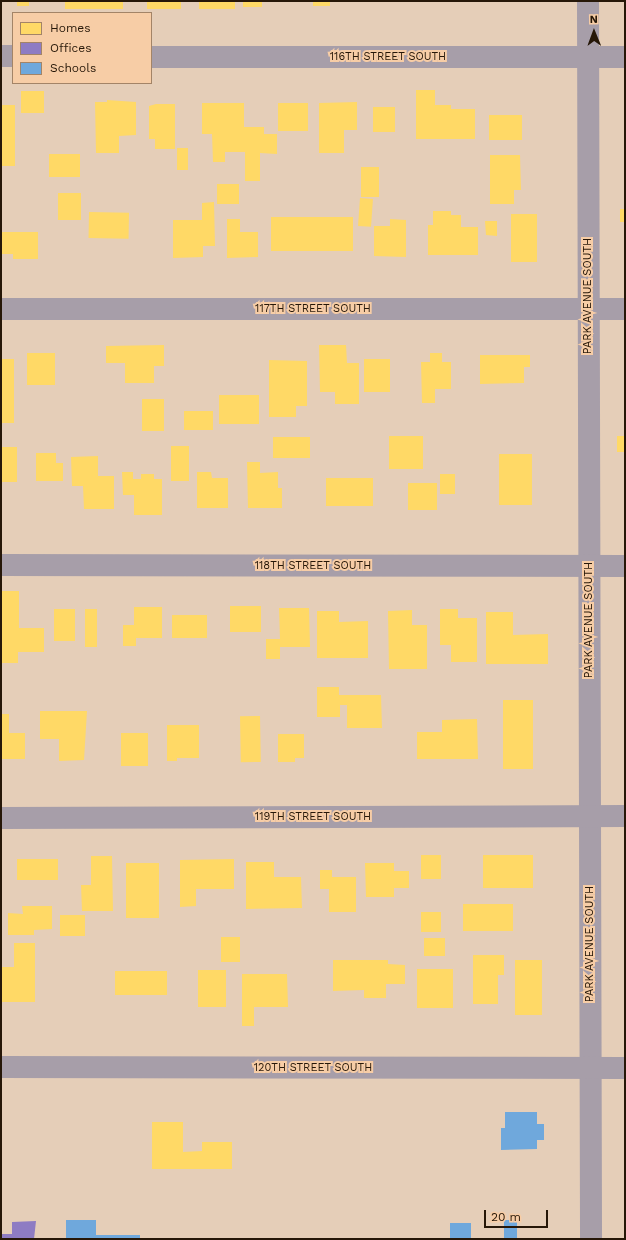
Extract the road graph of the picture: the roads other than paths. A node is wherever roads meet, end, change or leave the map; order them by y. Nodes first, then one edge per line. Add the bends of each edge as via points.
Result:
1 (588, 1) edge
2 (1, 56) edge
3 (12, 56) edge
4 (152, 56) edge
5 (625, 57) edge
6 (588, 58) junction
7 (1, 309) edge
8 (588, 309) junction
9 (625, 309) edge
10 (1, 565) edge
11 (589, 566) junction
12 (625, 566) edge
13 (625, 816) edge
14 (590, 817) junction
15 (1, 818) edge
16 (1, 1067) edge
17 (591, 1068) junction
18 (625, 1068) edge
19 (591, 1239) edge

1 - 6 street, PARK AVENUE SOUTH
2 - 3 street
4 - 6 street, 116TH STREET SOUTH
5 - 6 street, 116TH STREET SOUTH
6 - 8 street, PARK AVENUE SOUTH
7 - 8 street, 117TH STREET SOUTH
8 - 9 street, 117TH STREET SOUTH
8 - 11 street, PARK AVENUE SOUTH
10 - 11 street, 118TH STREET SOUTH
11 - 12 street, 118TH STREET SOUTH
11 - 14 street, PARK AVENUE SOUTH
13 - 14 street, 119TH STREET SOUTH
14 - 15 street, 119TH STREET SOUTH
14 - 17 street, PARK AVENUE SOUTH
16 - 17 street, 120TH STREET SOUTH
17 - 18 street, 120TH STREET SOUTH
17 - 19 street, PARK AVENUE SOUTH

